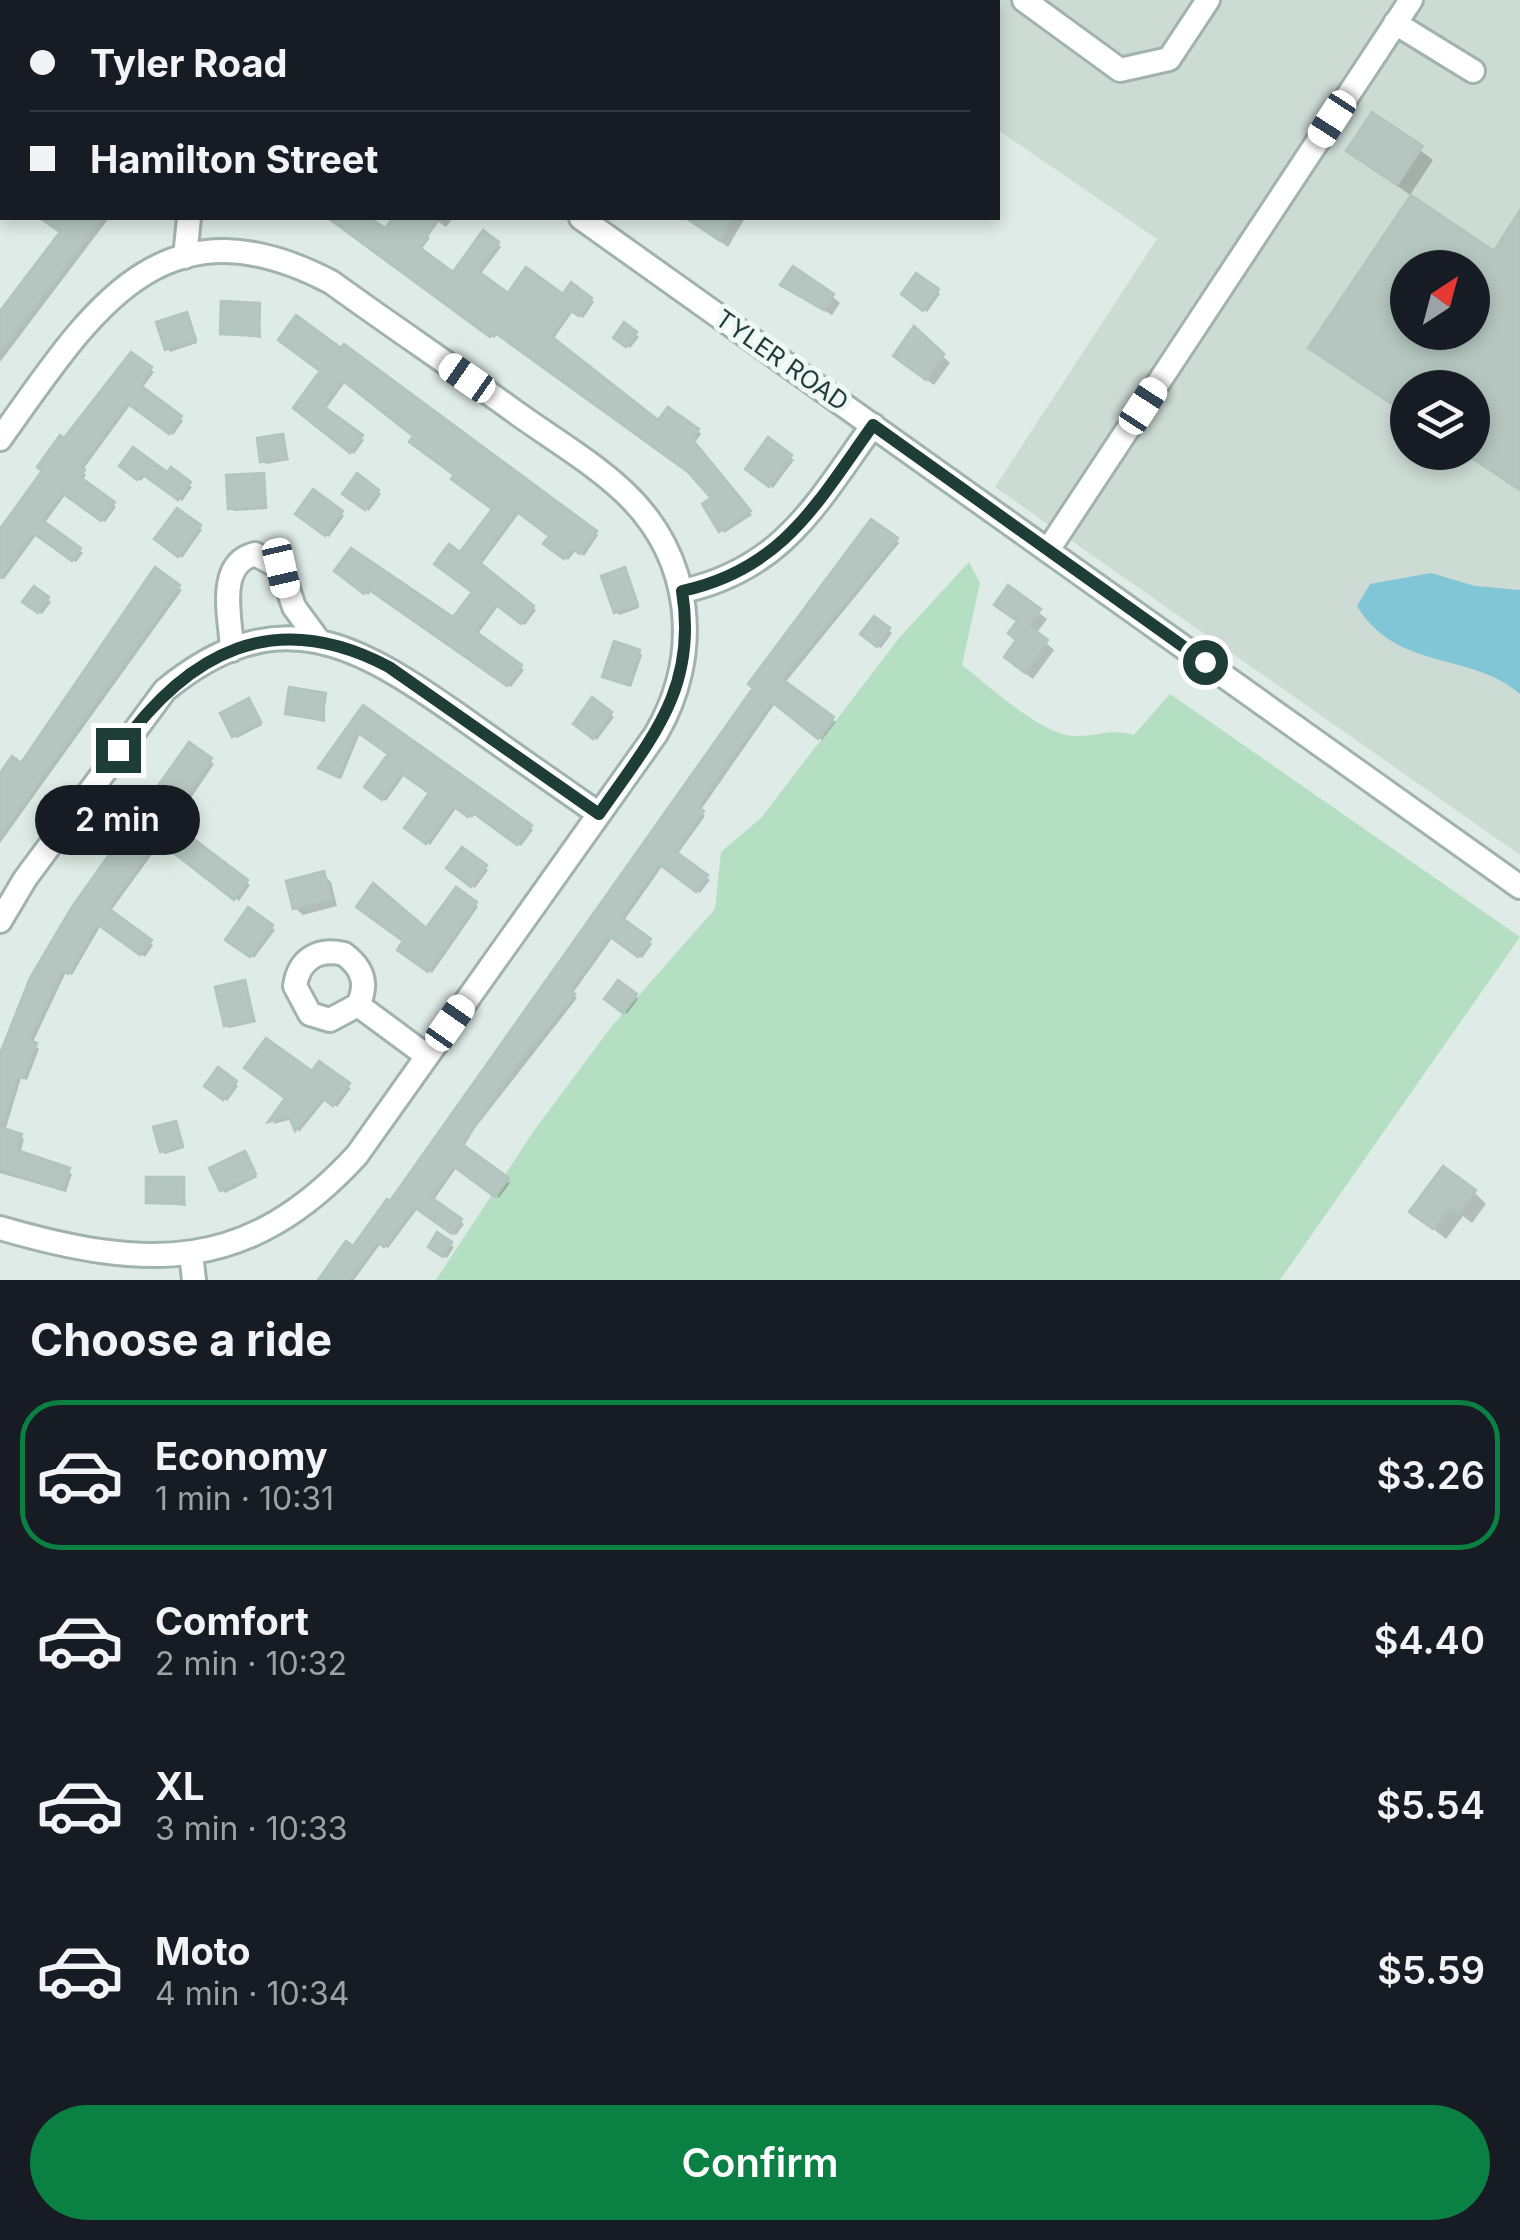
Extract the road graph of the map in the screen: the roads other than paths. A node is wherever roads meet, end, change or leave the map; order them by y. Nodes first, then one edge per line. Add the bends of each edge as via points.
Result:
1 (1024, 0) edge
2 (1208, 0) edge
3 (1411, 0) edge
4 (1395, 24) junction
5 (1474, 72) dead end
6 (190, 220) edge
7 (585, 220) edge
8 (185, 256) junction
9 (873, 425) junction
10 (0, 439) edge
11 (1048, 550) junction
12 (682, 591) junction
13 (319, 641) junction
14 (232, 650) junction
15 (599, 814) junction
16 (1520, 887) edge
17 (0, 920) edge
18 (358, 1005) dead end
19 (427, 1056) junction
20 (0, 1228) edge
21 (191, 1253) junction
22 (194, 1280) edge

1 - 2 street via 1120,70 1169,59
3 - 4 street
4 - 5 street
4 - 11 street
6 - 8 street
7 - 9 street, TYLER ROAD
8 - 10 street via 152,268 105,300
8 - 12 street via 260,254 331,282 622,490 660,537
9 - 11 street, TYLER ROAD
9 - 12 street via 780,546 735,575
11 - 16 street, TYLER ROAD
12 - 15 street via 686,643 675,697
13 - 14 street
13 - 14 street via 294,607 281,568 255,554 239,561 228,577
13 - 15 street via 389,667
14 - 17 street via 192,668 141,717
15 - 19 street
18 - 19 street
19 - 21 street via 356,1155 320,1192 255,1233
20 - 21 street via 110,1256
21 - 22 street

